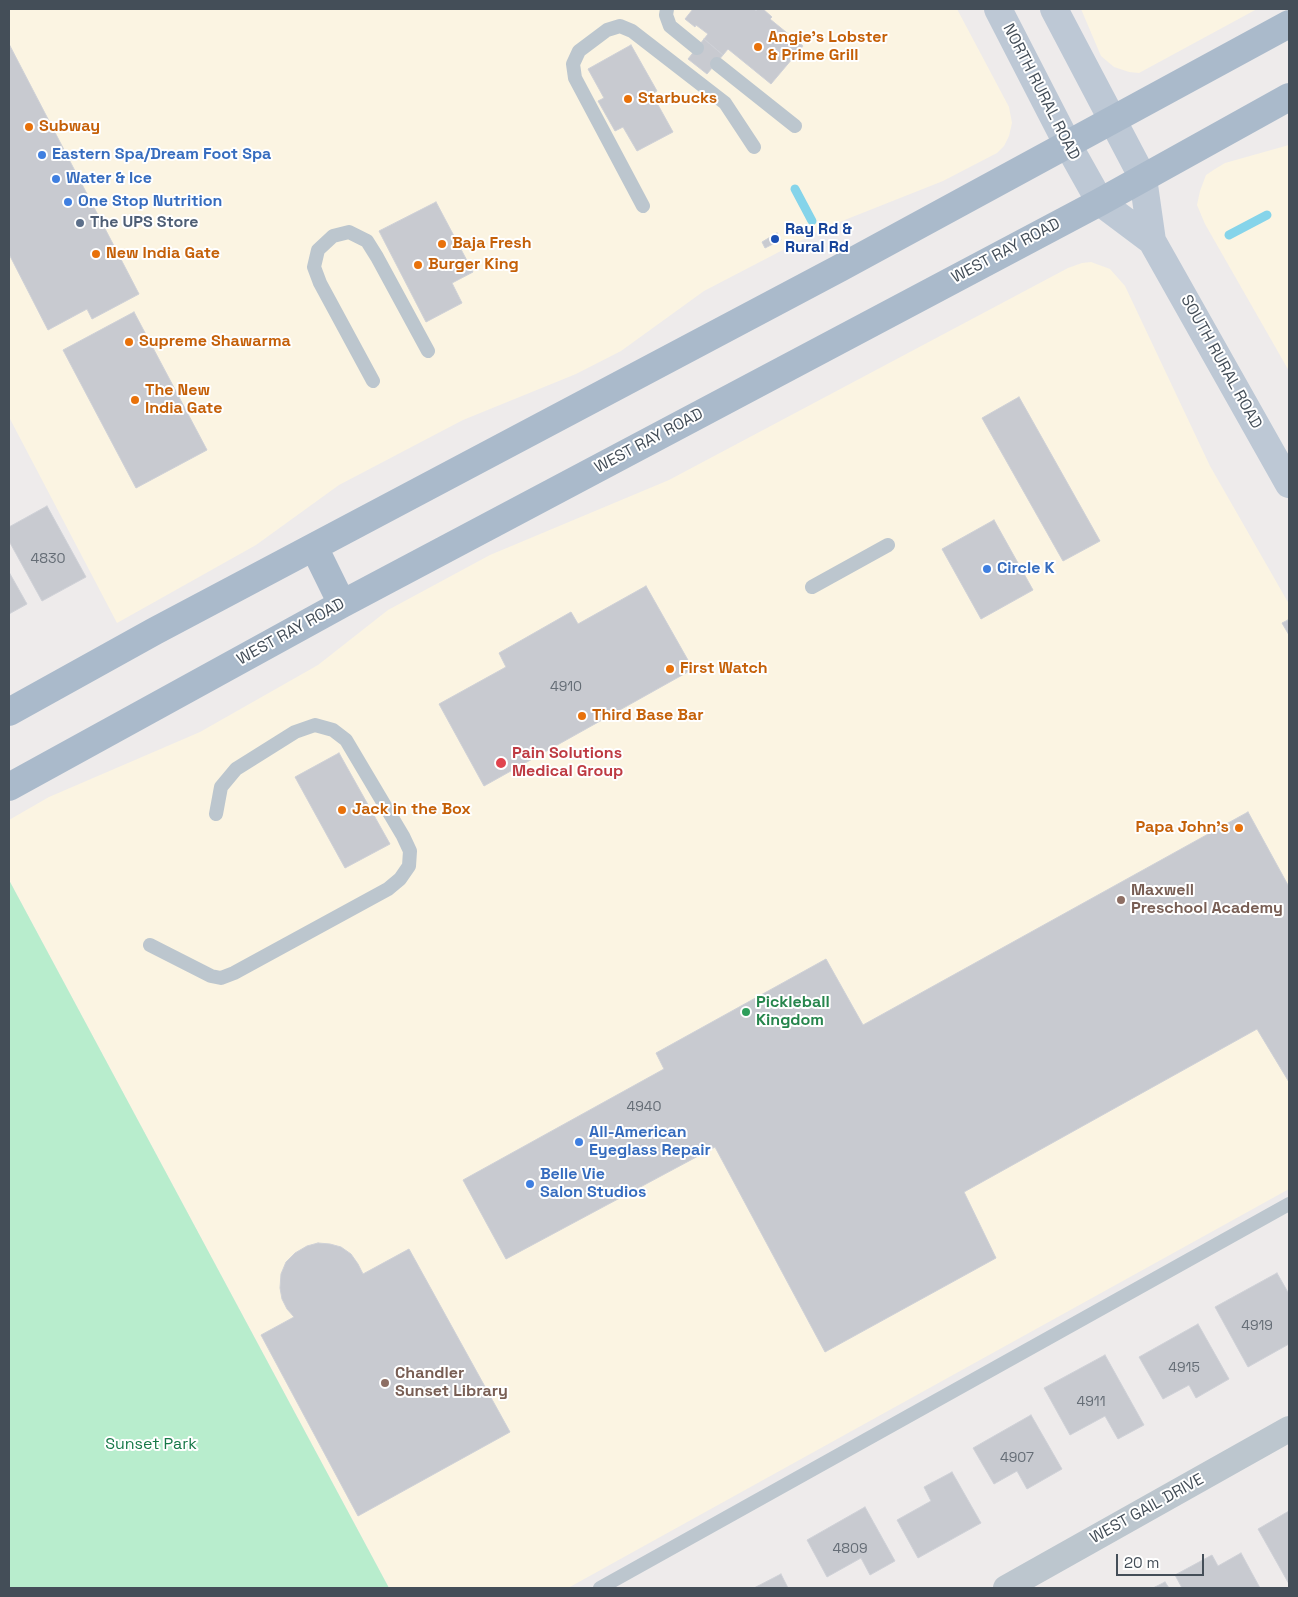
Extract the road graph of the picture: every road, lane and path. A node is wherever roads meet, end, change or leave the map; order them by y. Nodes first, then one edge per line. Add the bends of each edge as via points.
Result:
1 (667, 9) edge
2 (998, 9) edge
3 (1054, 9) edge
4 (1289, 24) edge
5 (697, 48) dead end
6 (717, 64) dead end
7 (1289, 97) edge
8 (1113, 121) junction
9 (795, 126) dead end
10 (1068, 145) junction
11 (754, 147) dead end
12 (1084, 175) joint
13 (1144, 178) junction
14 (1100, 202) junction
15 (643, 206) dead end
16 (1152, 241) junction
17 (428, 351) dead end
18 (373, 381) dead end
19 (1289, 484) edge
20 (888, 545) dead end
21 (314, 547) junction
22 (812, 587) dead end
23 (342, 604) junction
24 (9, 712) edge
25 (9, 787) edge
26 (216, 814) dead end
27 (150, 945) dead end
28 (1289, 1204) edge
29 (1289, 1429) edge
30 (1011, 1587) edge
31 (600, 1588) edge

1 - 5 lane via 670,26
2 - 10 main road, NORTH RURAL ROAD
3 - 8 main road
4 - 8 main road
6 - 9 lane
7 - 13 main road, WEST RAY ROAD
8 - 10 main road
8 - 13 main road, SOUTH RURAL ROAD
10 - 12 main road, NORTH RURAL ROAD
10 - 21 main road
11 - 15 lane via 725,103 632,31 620,26 607,30 579,51 573,64 575,78
12 - 14 main road, SOUTH RURAL ROAD
13 - 14 main road, WEST RAY ROAD
13 - 16 main road, SOUTH RURAL ROAD
14 - 16 main road, SOUTH RURAL ROAD
14 - 23 main road, WEST RAY ROAD
16 - 19 main road, SOUTH RURAL ROAD
17 - 18 lane via 367,241 349,232 333,236 318,250 314,267
20 - 22 lane
21 - 23 main road
21 - 24 main road
23 - 25 main road, WEST RAY ROAD
26 - 27 lane via 221,787 236,769 295,732 315,725 333,730 346,740 410,851 409,866 388,889 221,978
28 - 31 lane
29 - 30 street, WEST GAIL DRIVE

